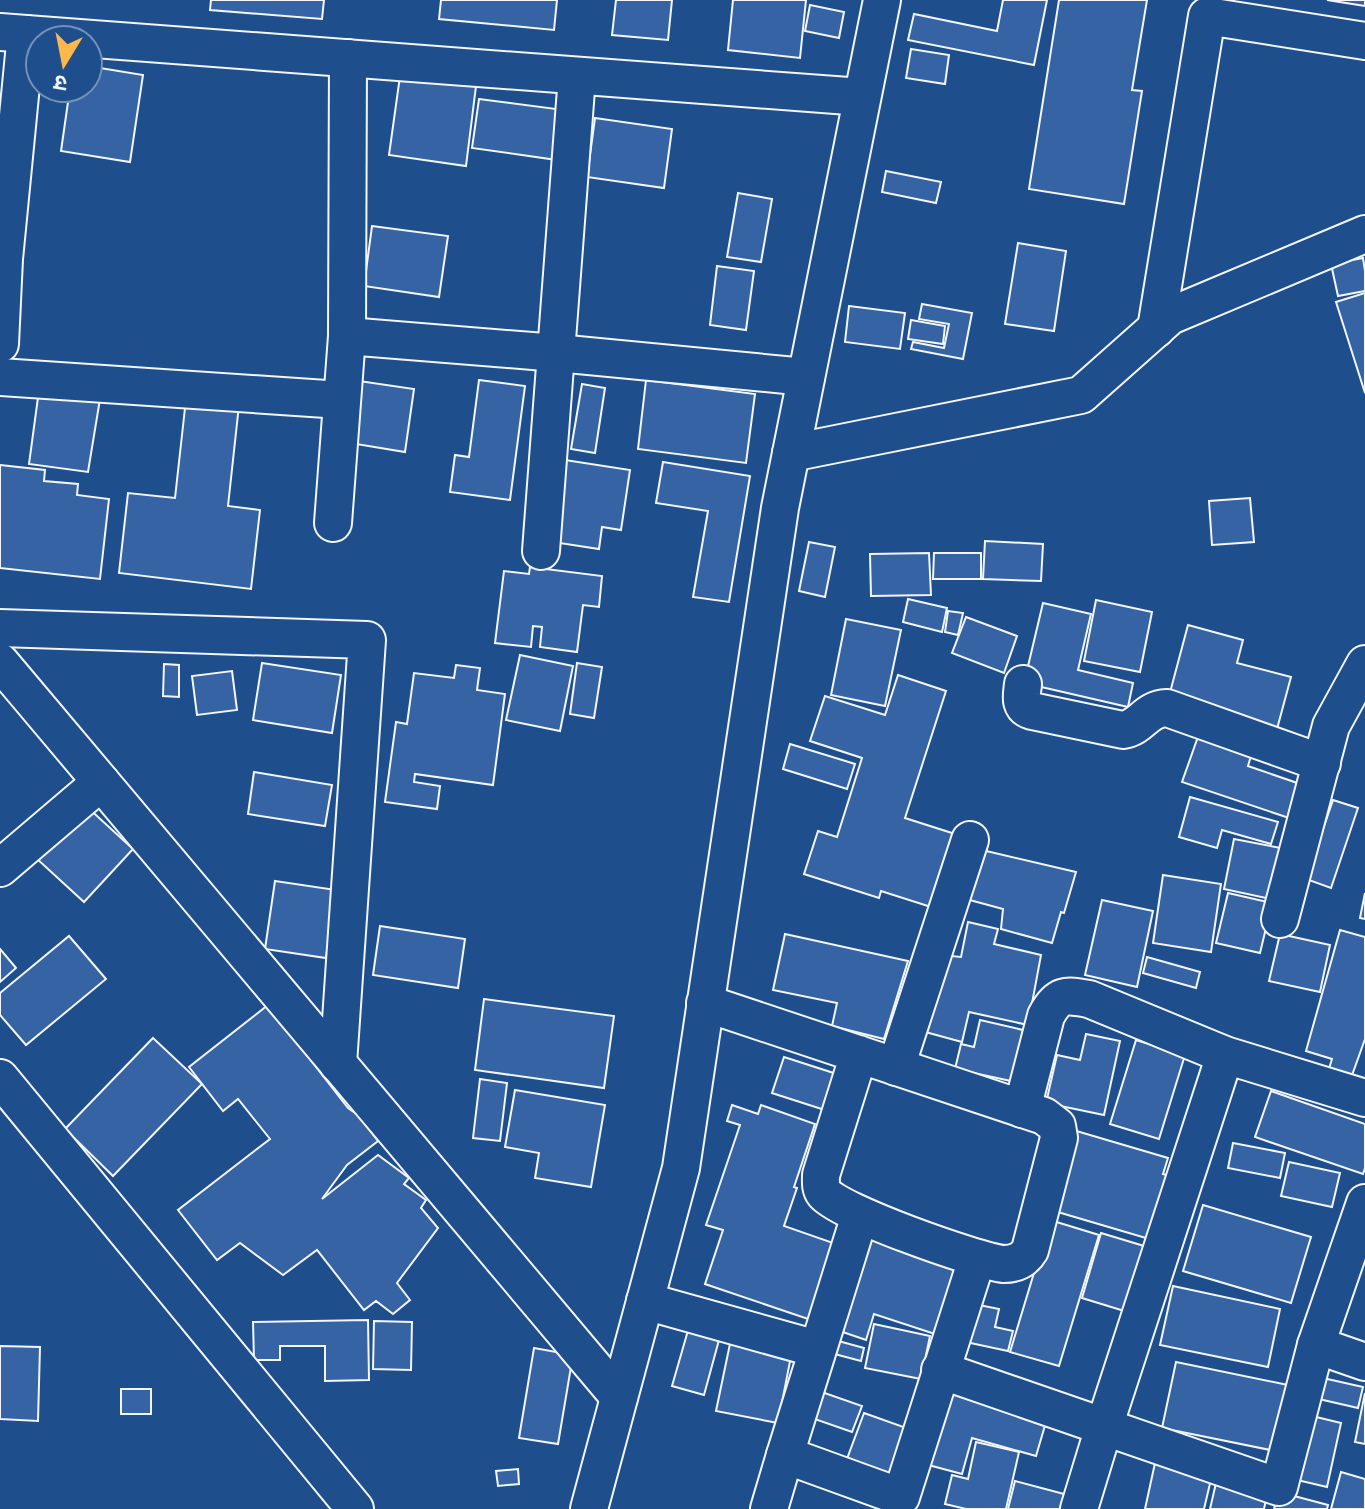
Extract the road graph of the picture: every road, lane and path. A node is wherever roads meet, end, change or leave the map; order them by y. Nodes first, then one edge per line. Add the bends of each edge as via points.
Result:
1 (882, 0) edge
2 (1208, 8) edge
3 (13, 33) edge
4 (1365, 41) edge
5 (348, 58) junction
6 (577, 76) junction
7 (862, 97) junction
8 (1365, 234) edge
9 (2, 259) edge
10 (1156, 329) junction
11 (347, 336) junction
12 (0, 344) edge
13 (557, 353) junction
14 (0, 377) edge
15 (806, 377) junction
16 (341, 400) junction
17 (791, 453) junction
18 (333, 523) dead end
19 (541, 551) dead end
20 (0, 628) edge
21 (0, 662) edge
22 (1361, 680) edge
23 (1023, 684) dead end
24 (1322, 763) junction
25 (101, 782) junction
26 (970, 840) dead end
27 (0, 868) edge
28 (1280, 919) dead end
29 (705, 1003) junction
30 (859, 1054) junction
31 (1225, 1055) junction
32 (338, 1064) junction
33 (896, 1067) junction
34 (0, 1078) edge
35 (1365, 1098) edge
36 (1022, 1109) junction
37 (1364, 1212) edge
38 (860, 1215) junction
39 (977, 1259) junction
40 (645, 1301) junction
41 (1316, 1345) junction
42 (817, 1349) junction
43 (1365, 1362) edge
44 (940, 1370) junction
45 (619, 1397) junction
46 (1104, 1427) junction
47 (785, 1455) junction
48 (347, 1507) edge
49 (589, 1509) edge
50 (769, 1509) edge
51 (1079, 1509) edge

1 - 7 street
2 - 4 street
2 - 10 street
3 - 5 street
3 - 9 street
5 - 6 street
5 - 11 street
6 - 7 street
6 - 13 street
7 - 15 street
8 - 10 street via 1170,316
9 - 12 street
10 - 17 street via 1081,395
11 - 13 street
11 - 16 street
13 - 15 street
13 - 19 street
14 - 16 street
15 - 17 street
16 - 18 street
17 - 29 street
20 - 32 street via 367,640
21 - 25 street
22 - 24 street via 1331,726
23 - 24 street via 1023,706 1032,711 1123,730 1148,713 1167,708
24 - 28 street
25 - 27 street
25 - 32 street
26 - 33 street
29 - 30 street
29 - 40 street via 681,1168
30 - 33 street
30 - 38 street via 820,1184 825,1195
31 - 35 street
31 - 36 street via 1089,999 1060,997 1046,1016
31 - 46 street
32 - 45 street
33 - 36 street
34 - 48 street
36 - 39 street via 1044,1116 1059,1132 1030,1250 1018,1262
37 - 41 street
38 - 39 street
38 - 42 street
39 - 44 street
40 - 42 street
40 - 45 street
41 - 43 street
41 - 46 street via 1279,1487
42 - 47 street
44 - 46 street
44 - 47 street via 901,1497
45 - 49 street
46 - 51 street
47 - 50 street

